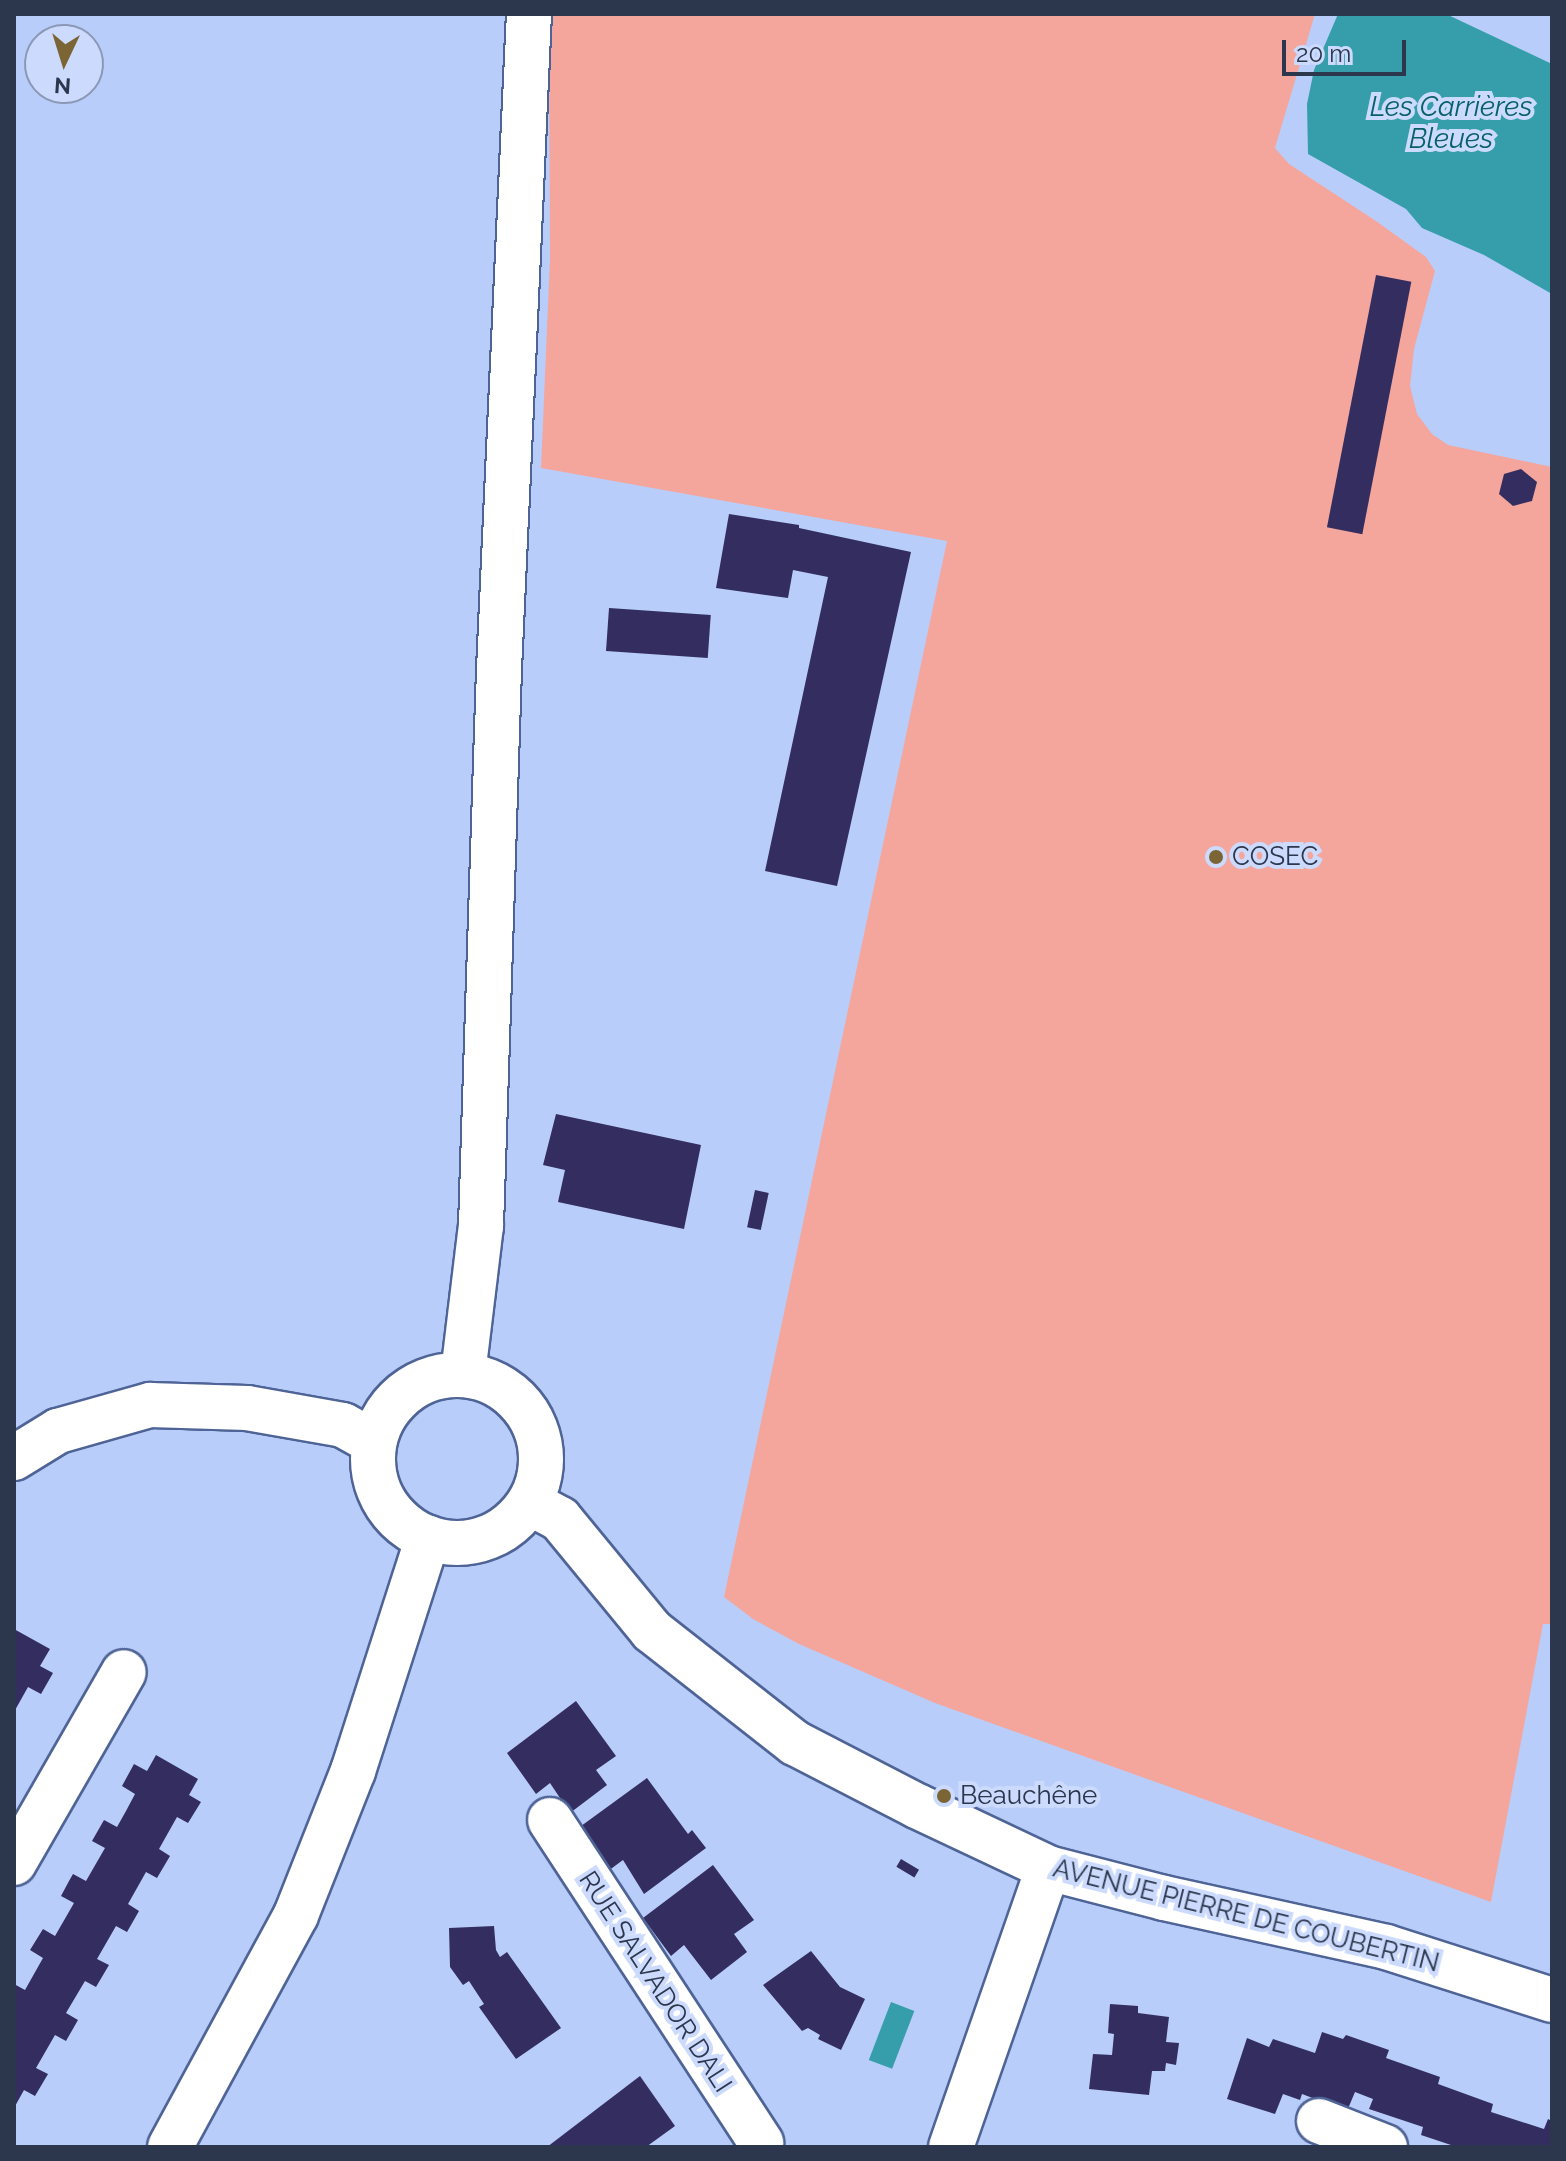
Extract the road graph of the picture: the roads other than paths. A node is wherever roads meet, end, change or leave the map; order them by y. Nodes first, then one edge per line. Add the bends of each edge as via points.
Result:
1 (529, 14) edge
2 (463, 1374) junction
3 (374, 1442) junction
4 (14, 1458) edge
5 (530, 1503) junction
6 (428, 1538) junction
7 (124, 1672) dead end
8 (550, 1820) dead end
9 (14, 1863) edge
10 (1048, 1868) junction
11 (1552, 2000) edge
12 (1319, 2121) dead end
13 (766, 2146) edge
14 (170, 2147) edge
15 (951, 2147) edge
16 (1385, 2147) edge

1 - 2 street via 481,1226
2 - 3 street via 433,1377 406,1391 385,1414
2 - 5 street via 491,1381 515,1396 533,1419 541,1461
3 - 4 street via 343,1425 261,1411 150,1405 58,1431
3 - 6 street via 373,1471 383,1500 402,1523
5 - 6 street via 511,1525 485,1538 456,1543
5 - 10 street, AVENUE PIERRE DE COUBERTIN via 560,1519 652,1631 795,1743
6 - 14 street via 353,1771 296,1915
7 - 9 street
8 - 13 street, RUE SALVADOR DALI
10 - 11 street, AVENUE PIERRE DE COUBERTIN via 1386,1947
10 - 15 street
12 - 16 street

